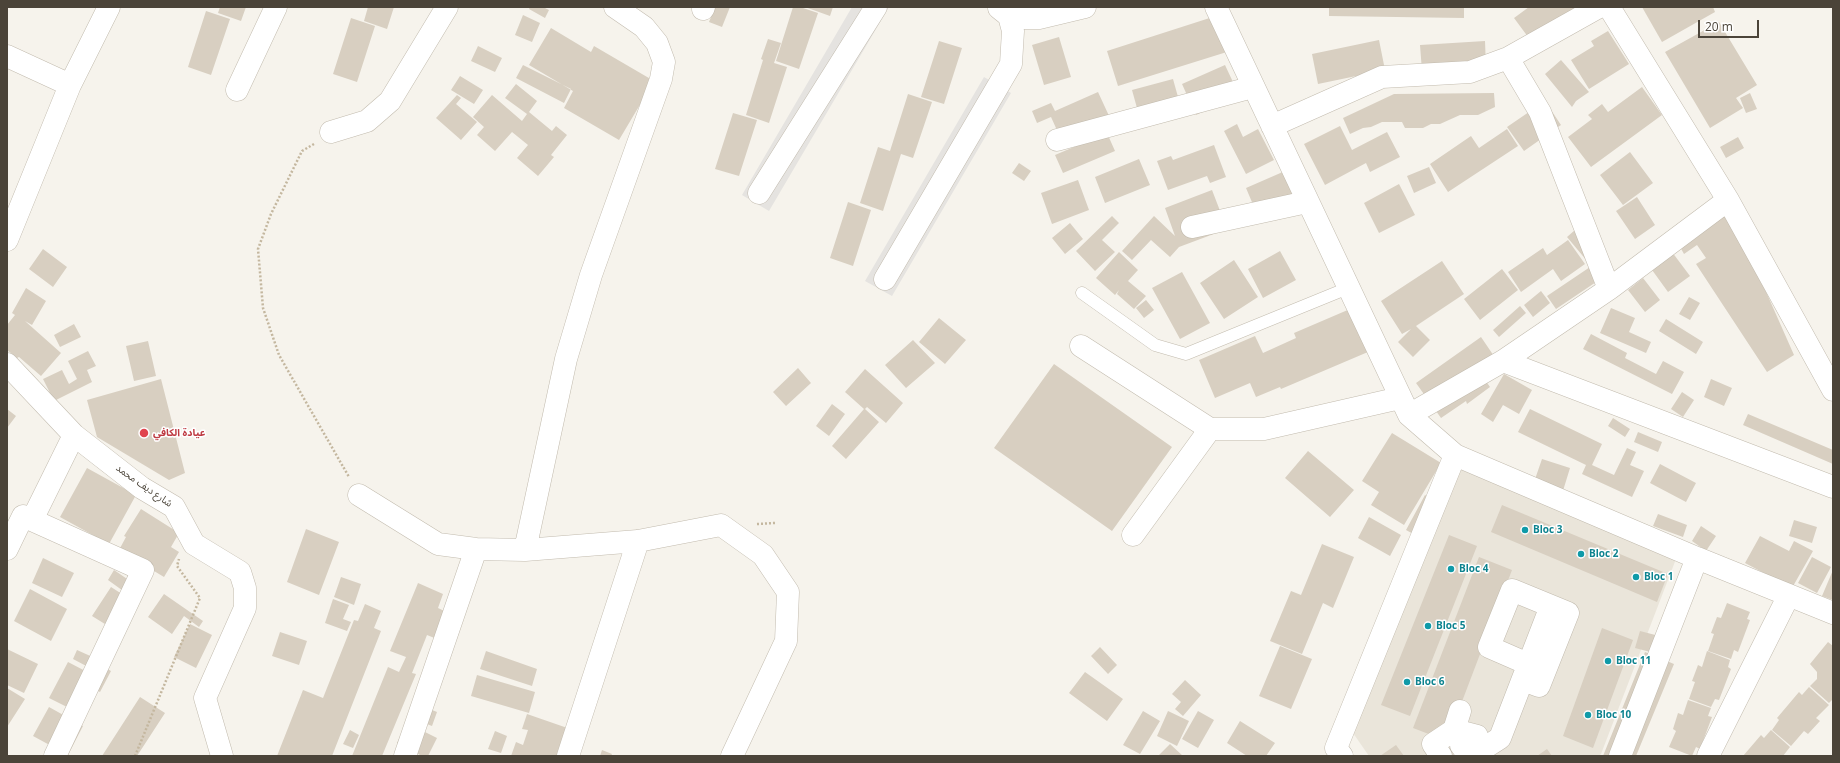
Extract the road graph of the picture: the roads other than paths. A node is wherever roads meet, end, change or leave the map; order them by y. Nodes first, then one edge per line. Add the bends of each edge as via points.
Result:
1 (108, 7) edge
2 (276, 7) edge
3 (448, 7) edge
4 (616, 7) edge
5 (876, 7) edge
6 (1085, 7) edge
7 (1216, 7) edge
8 (1599, 7) edge
9 (1609, 7) edge
10 (1004, 11) edge
11 (7, 56) edge
12 (1508, 58) junction
13 (70, 85) junction
14 (1253, 87) junction
15 (237, 90) dead end
16 (1272, 126) junction
17 (331, 132) road end
18 (1057, 140) dead end
19 (759, 193) dead end
20 (1728, 200) junction
21 (1308, 202) junction
22 (1192, 226) dead end
23 (7, 240) edge
24 (885, 279) dead end
25 (1348, 288) junction
26 (1609, 289) junction
27 (1082, 293) dead end
28 (1081, 346) dead end
29 (1503, 361) junction
30 (7, 364) edge
31 (1833, 390) edge
32 (1405, 407) junction
33 (1210, 429) junction
34 (74, 435) junction
35 (1455, 455) junction
36 (1833, 487) edge
37 (359, 495) road end
38 (32, 520) junction
39 (1133, 535) dead end
40 (638, 541) junction
41 (7, 548) edge
42 (476, 548) junction
43 (525, 550) junction
44 (1697, 558) junction
45 (1789, 595) junction
46 (1833, 613) edge
47 (1525, 672) junction
48 (55, 756) edge
49 (222, 756) edge
50 (405, 756) edge
51 (568, 756) edge
52 (732, 756) edge
53 (1342, 756) edge
54 (1441, 756) edge
55 (1470, 756) edge
56 (1620, 756) edge
57 (1708, 756) edge

1 - 13 street
2 - 15 street
3 - 17 street via 390,102 367,121
4 - 43 street via 644,27 657,43 664,62 661,79 590,275 566,359
5 - 19 street
6 - 10 street via 1039,18 1024,18
7 - 14 street
8 - 12 street
9 - 20 street
10 - 24 street via 1014,32 1011,64
11 - 13 street
12 - 16 street via 1470,72 1382,76
12 - 26 street via 1540,112
13 - 23 street
14 - 16 street
14 - 18 street
16 - 21 street
20 - 26 street
20 - 31 street
21 - 22 street
21 - 25 street
25 - 27 lane via 1186,354 1155,344
25 - 32 street
26 - 29 street
28 - 33 street
29 - 32 street
29 - 36 street
30 - 34 street, شارع ديف محمد
32 - 33 street via 1264,429
32 - 35 street
33 - 39 street
34 - 38 street
34 - 49 street, شارع ديف محمد via 142,488 174,507 194,544 240,572 245,588 245,608 205,698
35 - 44 street
35 - 53 street via 1336,748
37 - 42 street via 438,544
38 - 41 street via 23,516
38 - 48 street via 143,570
40 - 43 street
40 - 51 street
40 - 52 street via 721,525 763,555 788,592 786,641
42 - 43 street
42 - 50 street
44 - 45 street
44 - 56 street
45 - 46 street
45 - 57 street
47 - 47 street via 1488,648 1512,590 1552,606
47 - 55 street via 1500,738
54 - 55 street via 1434,744 1457,720 1477,736 1461,745

